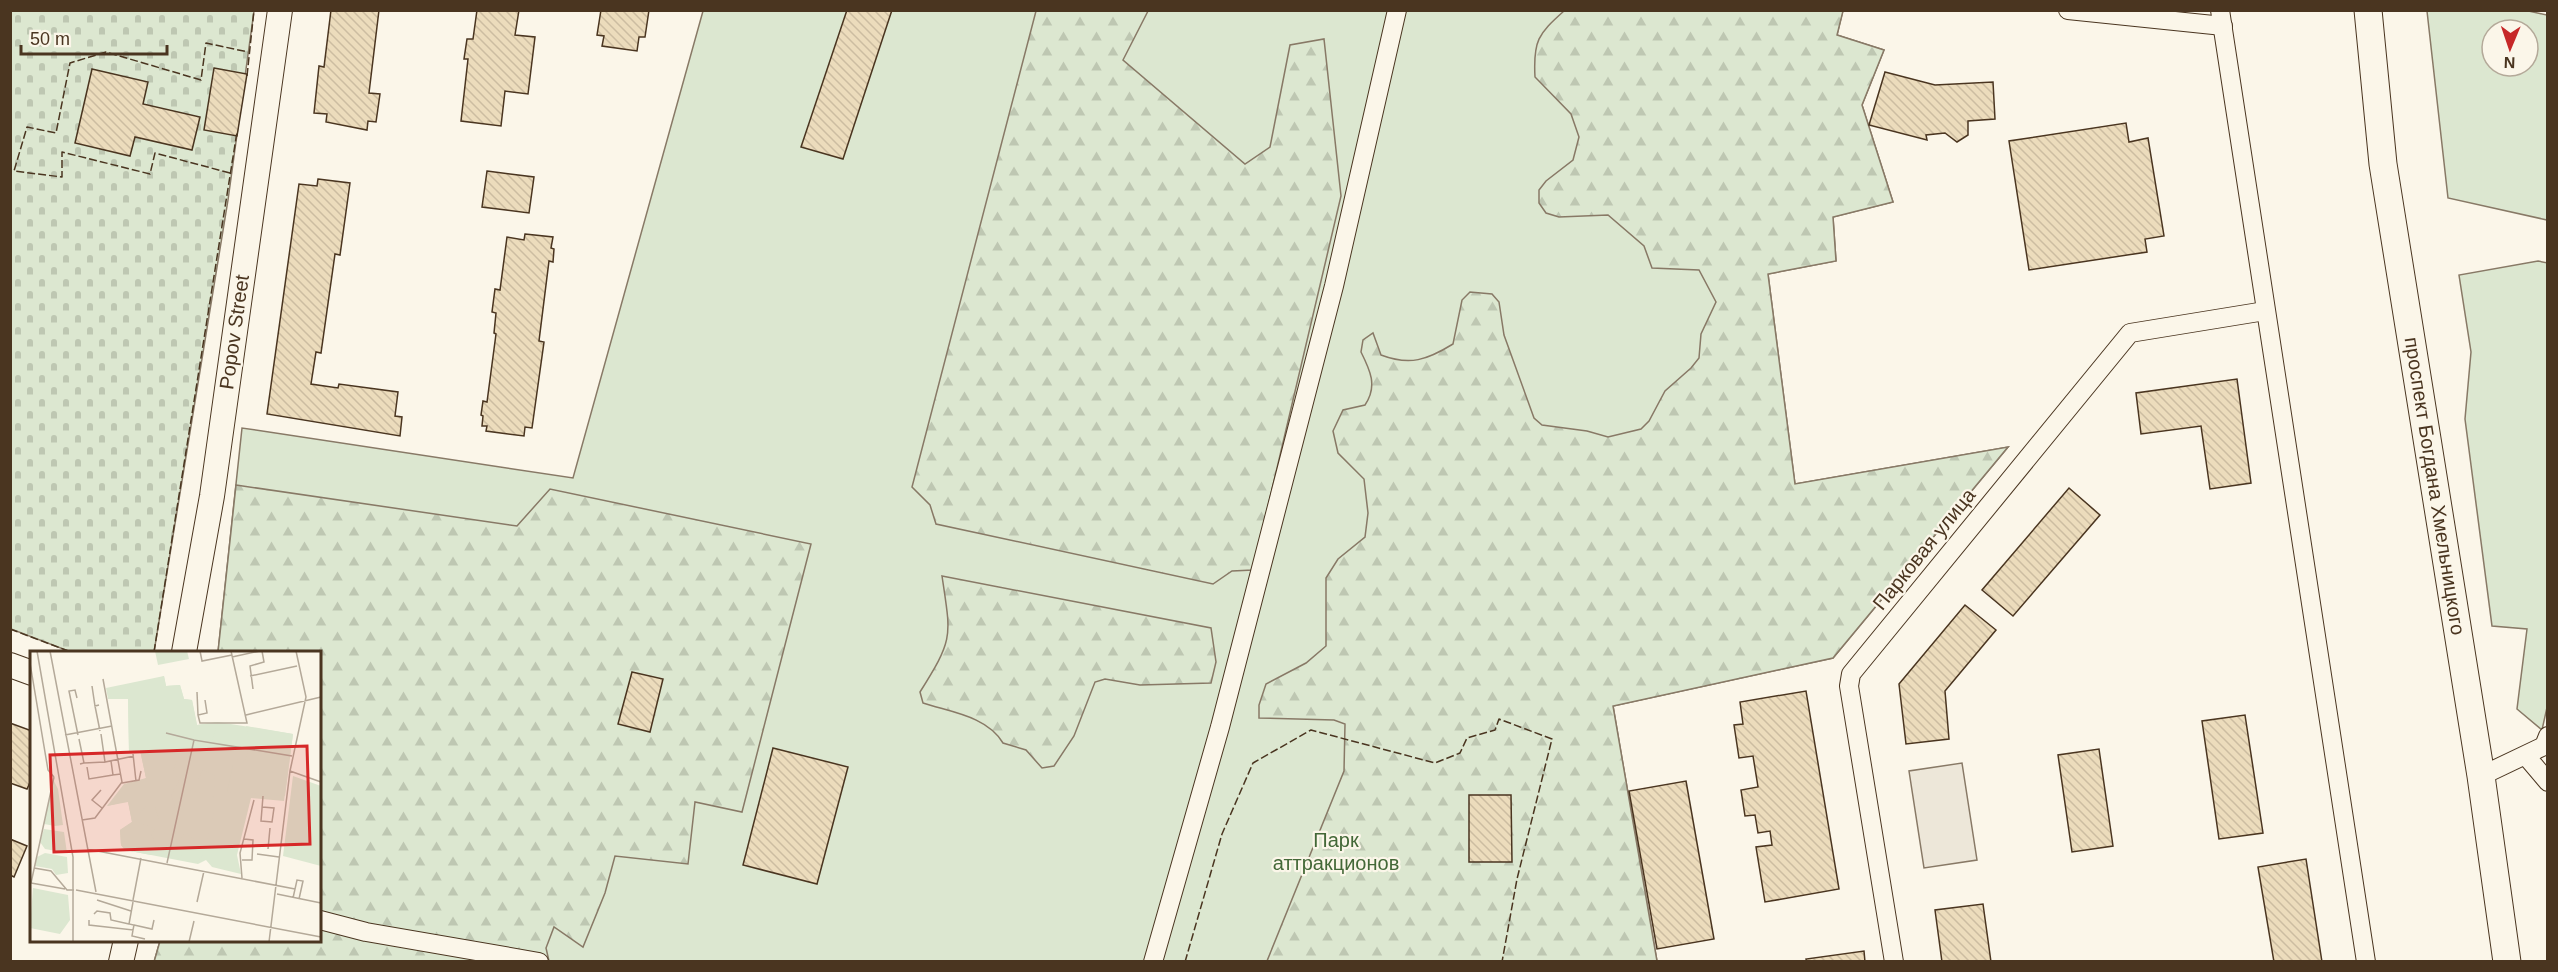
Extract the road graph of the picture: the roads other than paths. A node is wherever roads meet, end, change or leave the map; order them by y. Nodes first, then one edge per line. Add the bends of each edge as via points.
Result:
1 (280, 10) edge
2 (1397, 10) edge
3 (2068, 10) edge
4 (2368, 10) edge
5 (2222, 18) edge
6 (2265, 311) junction
7 (184, 651) edge
8 (10, 665) edge
9 (30, 672) edge
10 (2547, 736) edge
11 (2526, 756) junction
12 (2481, 776) junction
13 (2547, 782) edge
14 (321, 920) edge
15 (126, 942) edge
16 (121, 962) edge
17 (540, 962) edge
18 (1153, 962) edge
19 (1894, 962) edge
20 (2366, 962) edge
21 (2507, 962) edge

1 - 7 main road, Popov Street via 212,496
2 - 18 street via 1334,286 1220,727
3 - 5 street
4 - 12 main road, проспект Богдана Хмельницкого via 2383,164
5 - 6 street
6 - 19 street, Парковая улица via 2130,333 1851,675 1849,686
6 - 20 street
8 - 9 main road
10 - 11 street via 2544,746
11 - 12 street
11 - 13 street
12 - 21 main road, проспект Богдана Хмельницкого
14 - 17 street via 366,932
15 - 16 main road

